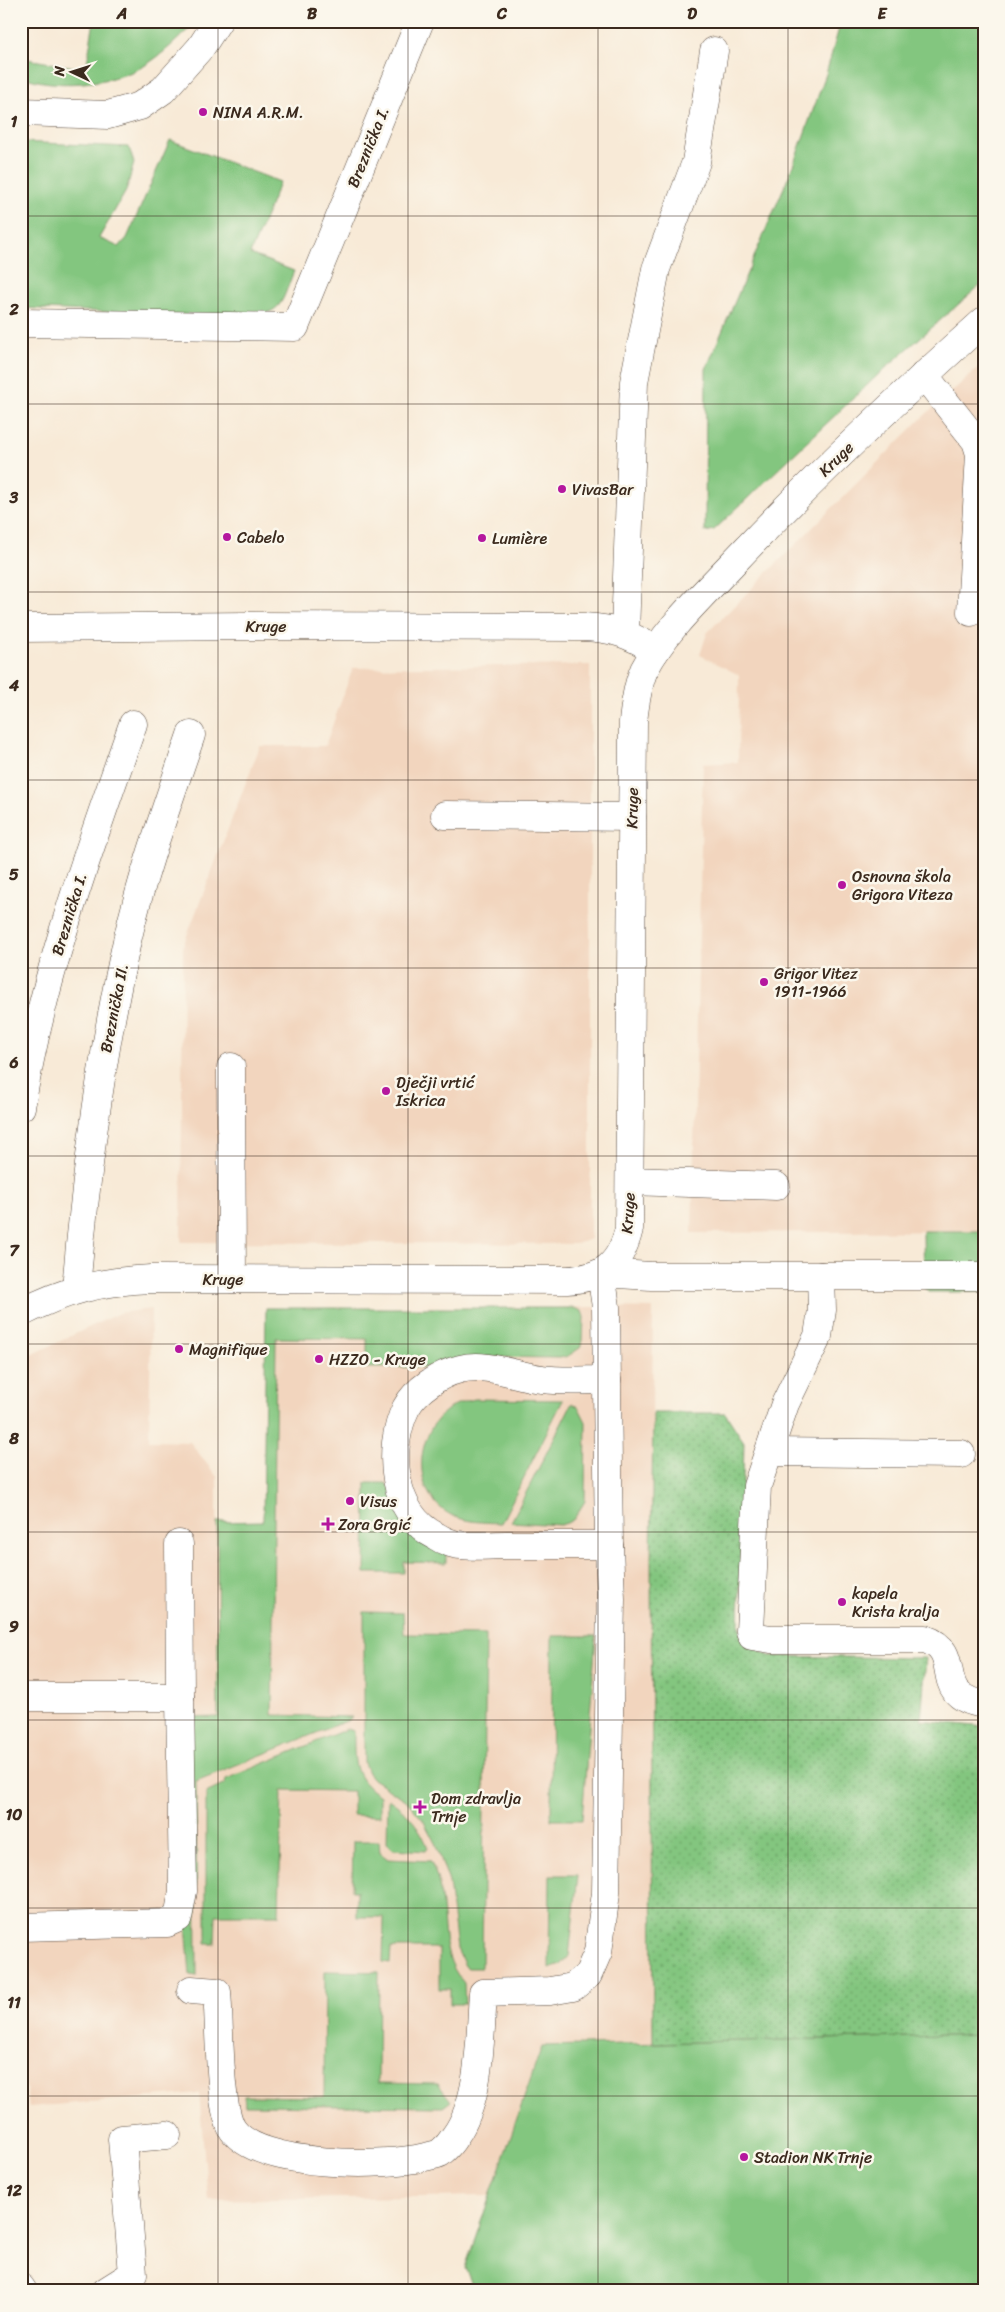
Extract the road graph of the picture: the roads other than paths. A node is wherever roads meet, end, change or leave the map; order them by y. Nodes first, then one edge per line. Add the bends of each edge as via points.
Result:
1 (218, 21) edge
2 (420, 21) edge
3 (714, 51) dead end
4 (21, 112) edge
5 (984, 321) edge
6 (21, 323) edge
7 (924, 375) junction
8 (981, 481) edge
9 (971, 612) dead end
10 (21, 628) edge
11 (625, 633) junction
12 (656, 650) junction
13 (133, 724) dead end
14 (191, 735) dead end
15 (445, 815) dead end
16 (632, 817) junction
17 (232, 1067) dead end
18 (21, 1107) edge
19 (630, 1181) junction
20 (776, 1186) dead end
21 (601, 1273) junction
22 (821, 1276) junction
23 (984, 1276) edge
24 (232, 1279) junction
25 (76, 1289) junction
26 (21, 1313) edge
27 (606, 1380) junction
28 (769, 1452) junction
29 (961, 1454) dead end
30 (179, 1544) dead end
31 (609, 1544) junction
32 (21, 1697) edge
33 (180, 1697) junction
34 (984, 1704) edge
35 (21, 1927) edge
36 (191, 1990) dead end
37 (167, 2135) dead end
38 (106, 2291) edge

1 - 4 street via 201,47 163,90 140,106 108,115
2 - 6 street, Breznička I. via 296,327
3 - 11 street via 696,162 656,269 634,382
5 - 7 street, Kruge
7 - 8 street via 976,441
7 - 12 street, Kruge via 745,550
8 - 9 street
10 - 11 street, Kruge via 575,627
11 - 12 street, Kruge
12 - 16 street, Kruge via 644,672 636,700
13 - 18 street, Breznička I. via 55,956
14 - 25 street, Breznička II. via 146,870 127,940 93,1127
15 - 16 street
16 - 19 street, Kruge
17 - 24 street
19 - 20 street
19 - 21 street, Kruge via 626,1243 614,1263
21 - 22 street
21 - 24 street, Kruge via 567,1280
21 - 27 street via 606,1308
22 - 23 street
22 - 28 street via 822,1310 818,1336 785,1404
24 - 25 street, Kruge via 118,1280
25 - 26 street, Kruge
27 - 31 street
27 - 31 street via 542,1379 487,1367 462,1368 442,1375 424,1388 407,1407 400,1426 395,1460 397,1484 404,1503 416,1521 435,1536 459,1545
28 - 29 street
28 - 34 street via 757,1486 752,1636 771,1639 925,1638 943,1648 953,1688 961,1698
30 - 33 street
31 - 36 street via 606,1893 598,1952 588,1975 572,1986 550,1991 483,1993 474,2089 455,2136 439,2153 406,2162 336,2164 276,2154 253,2146 233,2131 226,2112 216,1992
32 - 33 street
33 - 35 street via 183,1891 178,1918 167,1923
37 - 38 street via 122,2139 133,2274

